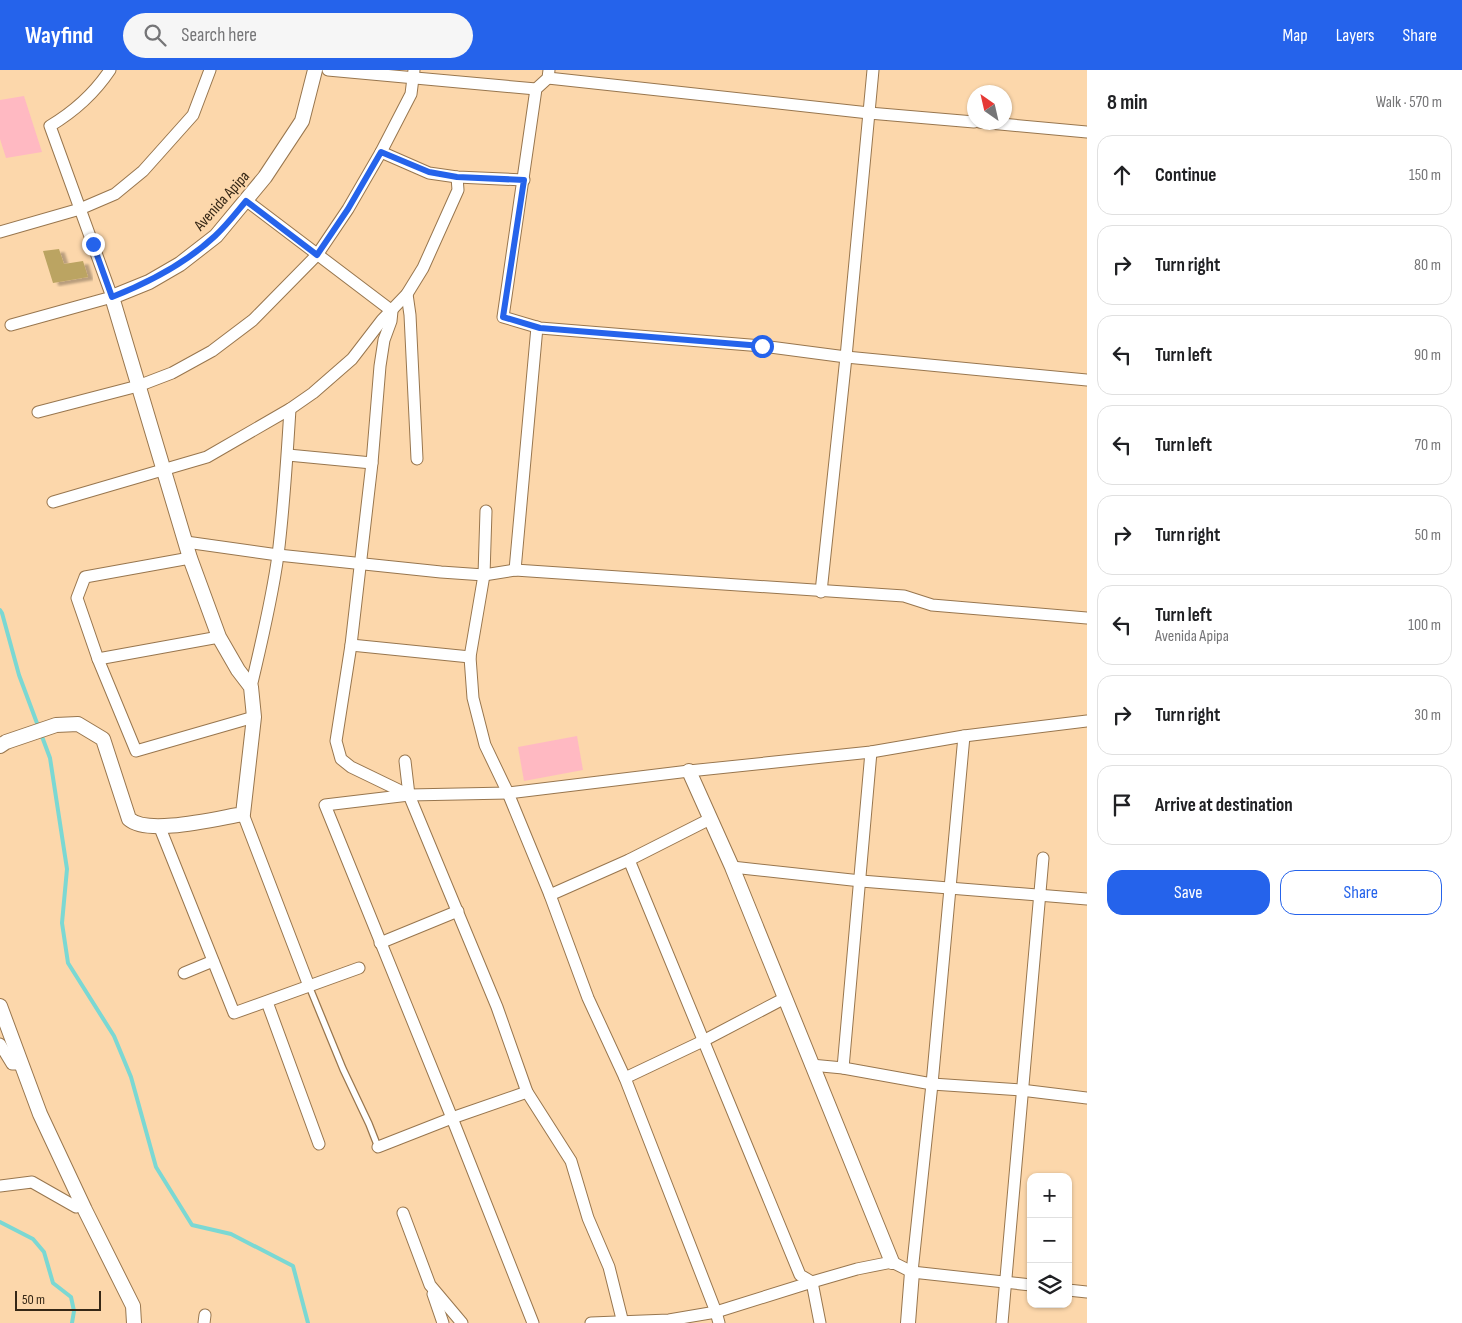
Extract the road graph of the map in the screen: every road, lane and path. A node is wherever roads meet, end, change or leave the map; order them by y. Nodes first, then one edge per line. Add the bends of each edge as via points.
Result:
1 (110, 70) edge
2 (210, 70) edge
3 (314, 70) edge
4 (328, 70) edge
5 (873, 70) edge
6 (413, 74) edge
7 (549, 74) edge
8 (536, 89) junction
9 (869, 113) junction
10 (967, 121) edge
11 (1012, 125) edge
12 (1087, 132) edge
13 (381, 152) junction
14 (457, 177) junction
15 (524, 180) junction
16 (246, 201) junction
17 (80, 209) junction
18 (0, 232) edge
19 (317, 255) junction
20 (407, 294) junction
21 (112, 297) junction
22 (392, 311) junction
23 (11, 325) dead end
24 (537, 327) junction
25 (846, 357) junction
26 (1087, 380) edge
27 (138, 386) junction
28 (290, 409) junction
29 (38, 412) dead end
30 (288, 455) junction
31 (417, 458) dead end
32 (372, 463) junction
33 (163, 471) junction
34 (53, 502) dead end
35 (486, 510) dead end
36 (186, 542) junction
37 (278, 555) junction
38 (190, 558) junction
39 (360, 564) junction
40 (516, 570) junction
41 (484, 575) junction
42 (821, 592) junction
43 (1087, 618) edge
44 (219, 637) junction
45 (351, 645) junction
46 (470, 657) junction
47 (98, 659) junction
48 (251, 687) junction
49 (254, 717) junction
50 (1087, 721) edge
51 (964, 736) junction
52 (0, 746) edge
53 (871, 752) junction
54 (404, 761) dead end
55 (689, 770) junction
56 (508, 793) junction
57 (409, 795) junction
58 (244, 814) junction
59 (710, 819) junction
60 (160, 828) junction
61 (1043, 858) dead end
62 (629, 860) junction
63 (732, 867) junction
64 (861, 881) junction
65 (950, 887) junction
66 (1040, 894) junction
67 (550, 895) junction
68 (1087, 899) edge
69 (458, 911) junction
70 (380, 943) junction
71 (213, 961) junction
72 (359, 968) dead end
73 (184, 973) dead end
74 (309, 986) junction
75 (785, 998) junction
76 (267, 1002) junction
77 (0, 1006) edge
78 (703, 1041) junction
79 (0, 1044) edge
80 (22, 1064) junction
81 (811, 1065) junction
82 (843, 1068) junction
83 (625, 1078) junction
84 (932, 1084) junction
85 (1021, 1090) junction
86 (527, 1092) junction
87 (1087, 1098) edge
88 (452, 1118) junction
89 (320, 1144) dead end
90 (378, 1148) joint
91 (0, 1186) edge
92 (82, 1205) junction
93 (402, 1213) dead end
94 (892, 1262) junction
95 (912, 1272) junction
96 (812, 1282) junction
97 (1006, 1283) junction
98 (430, 1285) junction
99 (1027, 1285) edge
100 (1072, 1290) edge
101 (1087, 1292) edge
102 (717, 1318) edge
103 (623, 1322) edge
104 (134, 1323) edge
105 (443, 1323) edge
106 (462, 1323) edge
107 (533, 1323) edge
108 (591, 1323) edge
109 (820, 1323) edge
110 (908, 1323) edge
111 (1002, 1323) edge

1 - 17 street via 82,104 50,126
2 - 17 street via 193,115 168,145 116,194
3 - 16 street, Avenida Apipa via 302,121
4 - 6 street
5 - 9 street
6 - 8 street
6 - 13 street via 411,94
7 - 8 street
7 - 9 street
8 - 15 street
9 - 10 street
9 - 25 street
11 - 12 street
13 - 14 street via 429,172
13 - 19 street
14 - 15 street
14 - 20 street via 458,190 424,268
15 - 24 street via 503,317
16 - 19 street
16 - 21 street, Avenida Apipa via 216,236 180,264
17 - 18 street
17 - 21 street
19 - 22 street
19 - 27 street via 253,320 212,350 172,373
20 - 22 street
20 - 31 street
21 - 23 street, Avenida Apipa
21 - 27 street
22 - 28 street via 352,359
22 - 32 street via 380,366
24 - 25 street via 762,346
24 - 40 street
25 - 26 street
25 - 42 street
27 - 29 street
27 - 33 street
28 - 30 street
28 - 33 street via 207,457
30 - 32 street
30 - 37 street
32 - 39 street
33 - 34 street
33 - 36 street
35 - 41 street
36 - 37 street
36 - 38 street
37 - 39 street
37 - 48 street
38 - 44 street
38 - 47 street via 84,577 77,598
39 - 41 street
39 - 45 street
40 - 41 street
40 - 42 street
41 - 46 street
42 - 43 street via 904,596 932,604
44 - 47 street
44 - 48 street
45 - 46 street
45 - 57 street via 336,741 341,759
46 - 56 street via 473,698 485,745
47 - 49 street via 136,751
48 - 49 street
49 - 58 street
50 - 51 street
51 - 53 street
51 - 65 street
52 - 60 street via 56,725 78,724 103,739 129,819 135,824
53 - 55 street
53 - 64 street
54 - 57 street
55 - 56 street
55 - 59 street
56 - 57 street
56 - 67 street
57 - 69 street
57 - 70 street via 325,806
58 - 60 street
58 - 74 street
59 - 62 street
59 - 63 street
60 - 71 street
61 - 66 street
62 - 67 street
62 - 78 street
63 - 64 street
63 - 75 street
64 - 65 street
64 - 82 street
65 - 66 street
65 - 84 street
66 - 68 street
66 - 85 street
67 - 83 street via 588,998
69 - 70 street
69 - 86 street
70 - 88 street
71 - 73 street
71 - 76 street via 234,1013
72 - 74 street
74 - 76 street
74 - 90 lane
75 - 78 street
75 - 81 street
76 - 89 street
77 - 80 street
78 - 83 street
78 - 96 street via 800,1275
79 - 80 street via 12,1064
80 - 92 street via 40,1114
81 - 82 street
81 - 94 street
82 - 84 street
83 - 102 street
84 - 85 street
84 - 95 street
85 - 87 street
85 - 97 street
86 - 88 street
86 - 103 street via 571,1161 588,1218 609,1267
88 - 90 street
88 - 107 street
91 - 92 street via 32,1182 76,1207
92 - 104 street via 133,1306
93 - 98 street
94 - 95 street
94 - 96 street
95 - 97 street
95 - 110 street
96 - 102 street
96 - 109 street
97 - 99 street
97 - 111 street
98 - 105 street
98 - 106 street
100 - 101 street
102 - 103 street
103 - 108 street

